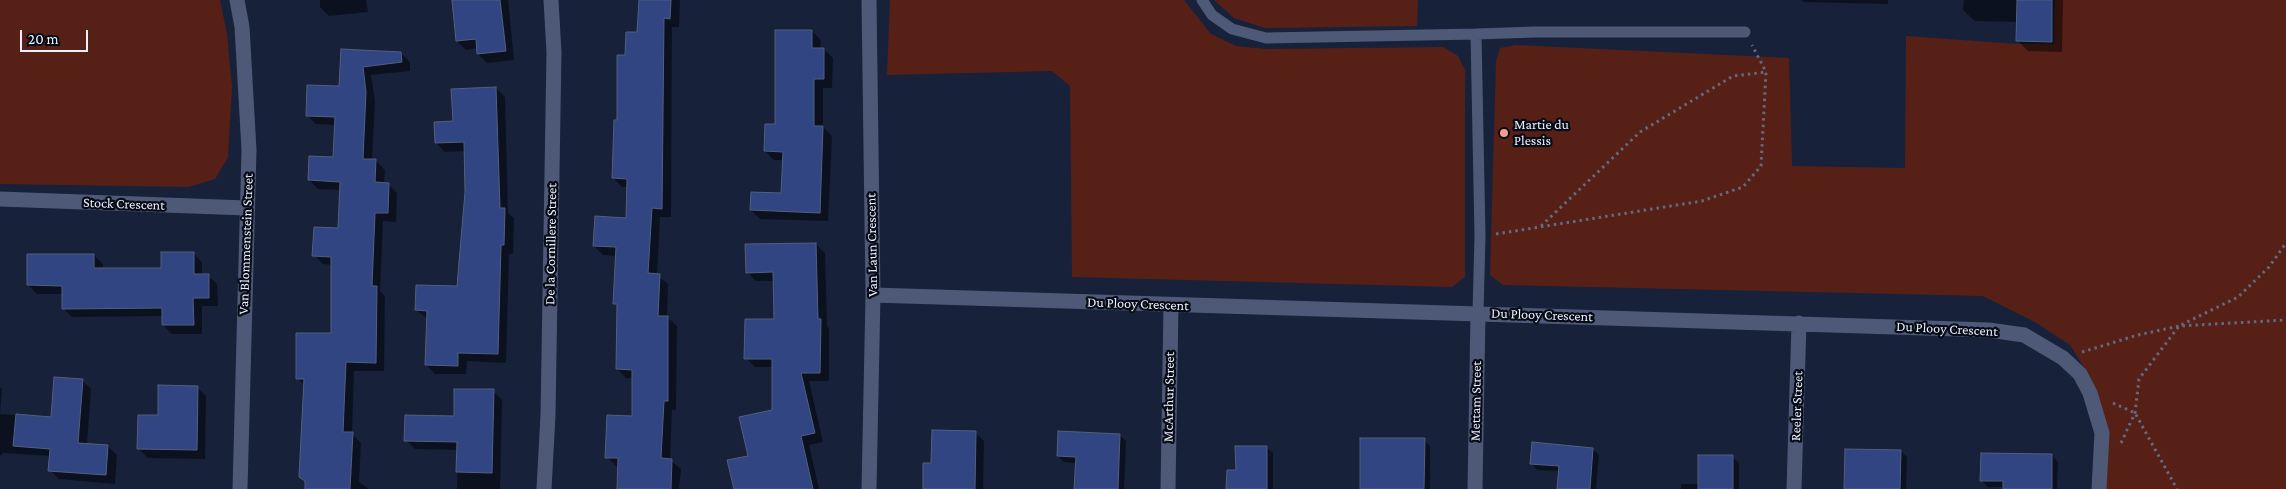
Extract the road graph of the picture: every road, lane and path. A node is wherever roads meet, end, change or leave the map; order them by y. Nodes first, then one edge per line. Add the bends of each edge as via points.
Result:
1 (237, 0) edge
2 (551, 0) edge
3 (869, 0) edge
4 (1202, 0) edge
5 (1745, 32) joint
6 (1476, 34) junction
7 (1766, 72) junction
8 (0, 199) edge
9 (247, 208) junction
10 (1540, 227) junction
11 (1480, 236) junction
12 (2286, 243) edge
13 (873, 295) junction
14 (1171, 305) junction
15 (1478, 313) junction
16 (2286, 320) edge
17 (1799, 323) junction
18 (2179, 326) junction
19 (2063, 358) junction
20 (2090, 393) junction
21 (2135, 413) junction
22 (2119, 447) dead end
23 (240, 489) edge
24 (544, 489) edge
25 (869, 489) edge
26 (1168, 489) edge
27 (1475, 489) edge
28 (1794, 489) edge
29 (2099, 489) edge
30 (2177, 489) edge

1 - 9 street, Van Blommenstein Street via 246,80
2 - 24 street, De la Cornillere Street via 554,62
3 - 13 street, Van Laun Crescent
4 - 6 lane via 1212,15 1232,29 1266,38
5 - 6 lane
5 - 7 path
6 - 11 lane
7 - 10 path via 1733,76 1640,132
7 - 10 path via 1761,166 1743,187 1702,201
8 - 9 street, Stock Crescent
9 - 23 street, Van Blommenstein Street
10 - 11 path
11 - 15 lane
12 - 18 path via 2269,267 2238,297
13 - 14 street, Du Plooy Crescent
13 - 25 street, Van Laun Crescent
14 - 15 street, Du Plooy Crescent
14 - 26 street, McArthur Street
15 - 17 street, Du Plooy Crescent
15 - 27 street, Mettam Street
16 - 18 path
17 - 19 street, Du Plooy Crescent via 1989,330 2024,335
17 - 28 street, Reeler Street
18 - 19 path via 2138,334
18 - 21 path via 2139,379
19 - 20 street, Du Plooy Crescent via 2080,374
20 - 21 path
20 - 29 street, Du Plooy Crescent via 2102,433
21 - 22 path
21 - 30 path

